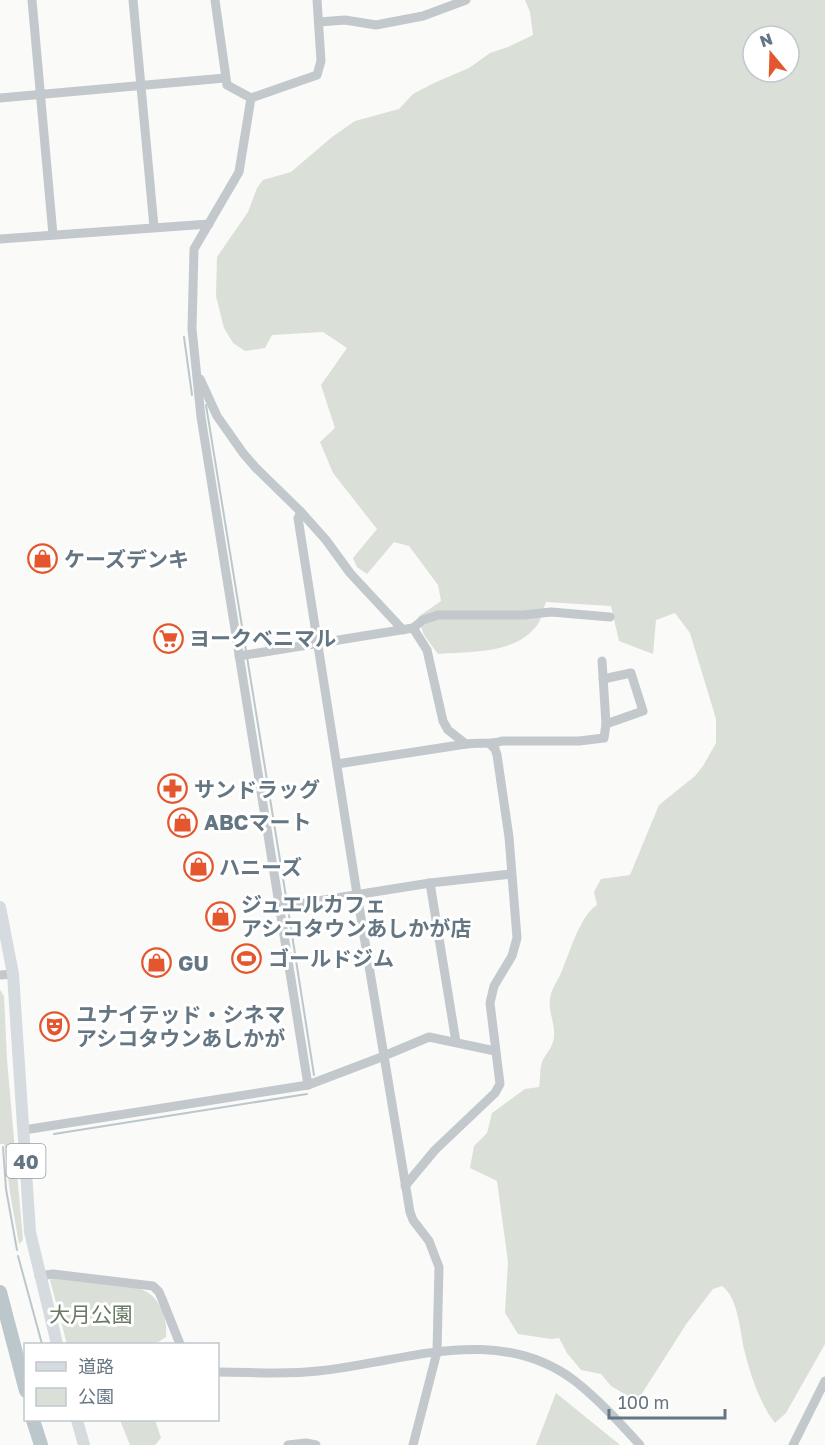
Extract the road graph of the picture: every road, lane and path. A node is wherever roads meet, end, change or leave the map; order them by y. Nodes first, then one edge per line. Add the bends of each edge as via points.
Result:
1 (32, 0) edge
2 (133, 0) edge
3 (215, 0) edge
4 (317, 0) edge
5 (466, 0) edge
6 (319, 22) junction
7 (225, 78) junction
8 (140, 86) junction
9 (41, 95) junction
10 (0, 98) edge
11 (251, 98) junction
12 (209, 224) junction
13 (154, 227) junction
14 (53, 235) junction
15 (0, 239) edge
16 (195, 369) junction
17 (301, 512) junction
18 (610, 617) dead end
19 (408, 629) junction
20 (318, 643) junction
21 (240, 656) junction
22 (602, 662) dead end
23 (603, 679) junction
24 (606, 724) junction
25 (466, 744) junction
26 (490, 744) junction
27 (337, 764) junction
28 (511, 874) junction
29 (430, 883) junction
30 (357, 894) junction
31 (0, 907) edge
32 (280, 907) junction
33 (13, 974) junction
34 (0, 975) edge
35 (456, 1042) junction
36 (495, 1051) junction
37 (385, 1056) junction
38 (308, 1085) junction
39 (24, 1130) junction
40 (405, 1186) junction
41 (39, 1276) junction
42 (57, 1343) edge
43 (180, 1343) edge
44 (437, 1352) junction
45 (219, 1372) edge
46 (825, 1381) edge
47 (78, 1421) edge
48 (84, 1445) edge
49 (288, 1445) edge
50 (316, 1445) edge
51 (413, 1445) edge
52 (640, 1445) edge
53 (793, 1445) edge

1 - 9 street
2 - 8 street
3 - 7 street
4 - 6 street
5 - 6 street via 423,16 376,25 345,20
6 - 11 street via 321,61 316,75
7 - 8 street
7 - 11 street via 227,85
8 - 9 street
8 - 13 street
9 - 10 street
9 - 14 street
11 - 12 street via 239,172
12 - 13 street
12 - 16 street via 194,249
13 - 14 street
14 - 15 street
16 - 17 street via 216,416 243,453
16 - 21 street
17 - 19 street via 350,573
17 - 20 street via 298,518
18 - 19 street via 551,612 438,615
19 - 20 street
19 - 25 street via 427,650 443,721
20 - 21 street
20 - 27 street
21 - 32 street
22 - 23 street
23 - 24 street
23 - 24 street via 631,673 643,711
24 - 26 street via 605,736 600,739
25 - 26 street
25 - 27 street
26 - 28 street via 497,755
27 - 30 street
28 - 29 street
28 - 36 street via 517,942 491,995
29 - 30 street
29 - 35 street
30 - 32 street
30 - 37 street
31 - 33 main road, 40
32 - 38 street
33 - 34 street
33 - 39 main road, 40
35 - 36 street
35 - 37 street via 429,1037
36 - 40 street via 500,1084 496,1091 435,1150
37 - 38 street
37 - 40 street
38 - 39 street
39 - 41 main road, 40 via 30,1232
40 - 44 street via 413,1220 429,1241 439,1267
41 - 42 main road, 40
41 - 43 street via 53,1274 153,1286
44 - 45 street via 317,1371
44 - 51 street
44 - 52 street via 484,1349 516,1353 541,1362 574,1381
46 - 53 street
47 - 48 main road
49 - 50 street

